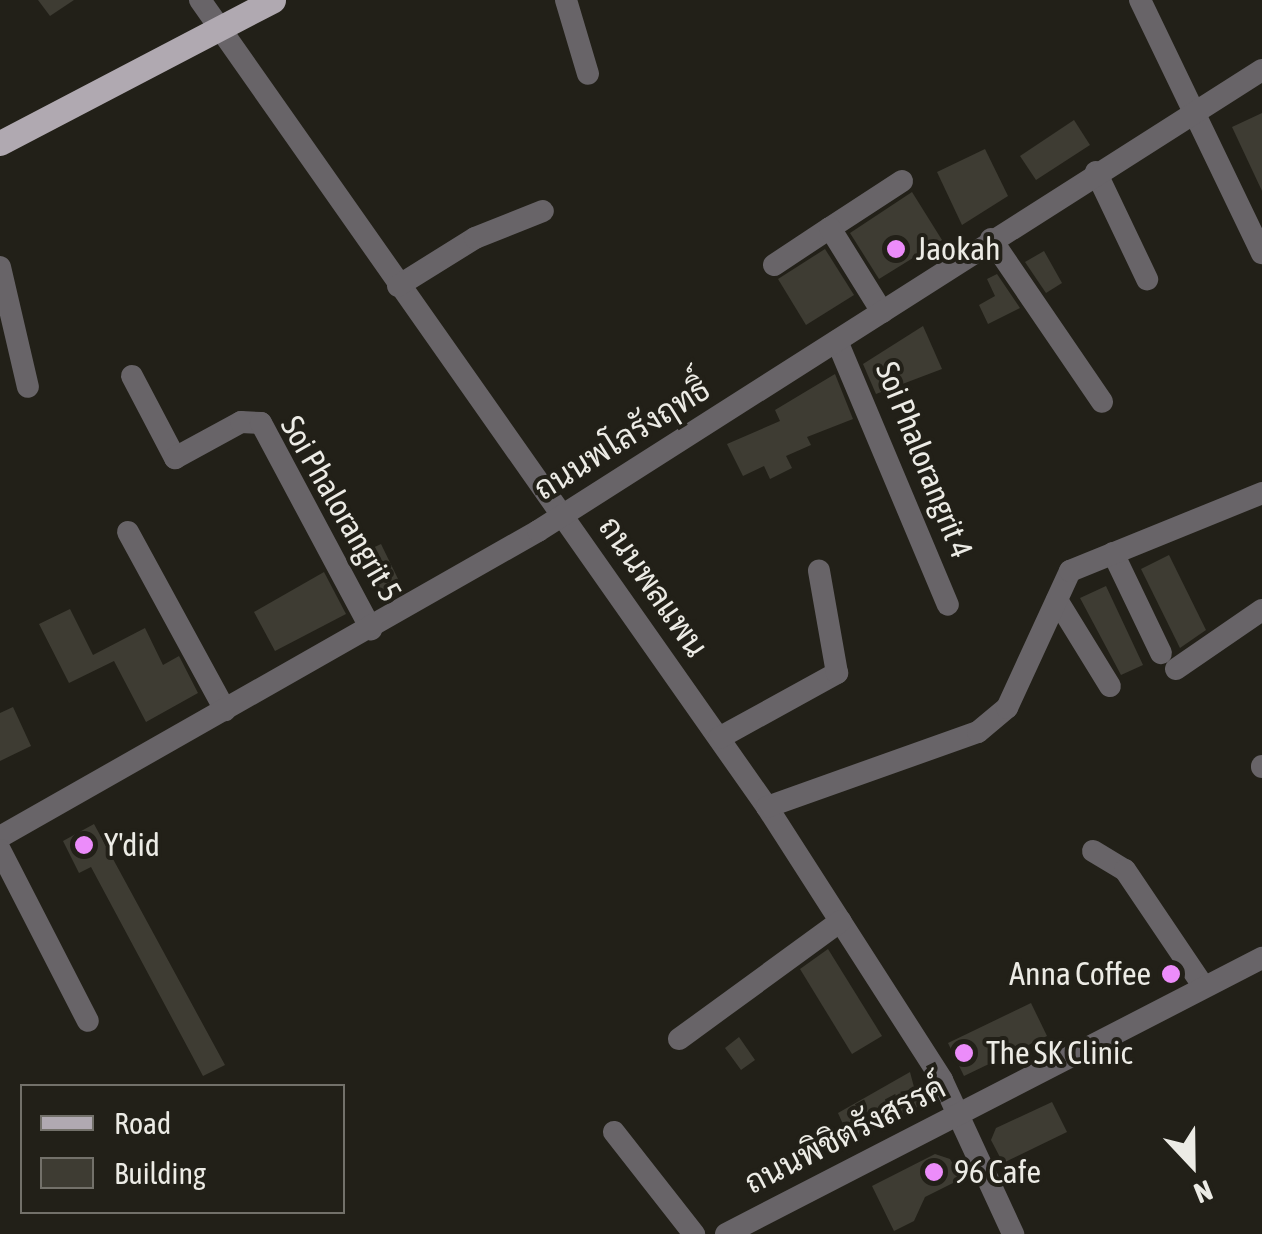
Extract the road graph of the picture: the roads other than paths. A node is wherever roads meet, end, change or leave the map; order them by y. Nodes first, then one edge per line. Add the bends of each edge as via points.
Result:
1 (200, 0) edge
2 (272, 0) edge
3 (566, 0) edge
4 (1140, 0) edge
5 (220, 27) junction
6 (1262, 70) edge
7 (588, 74) dead end
8 (1193, 110) junction
9 (0, 143) edge
10 (1096, 172) junction
11 (902, 180) dead end
12 (543, 211) dead end
13 (830, 228) junction
14 (991, 240) junction
15 (1262, 252) edge
16 (774, 266) dead end
17 (0, 267) edge
18 (1147, 279) dead end
19 (398, 286) junction
20 (882, 312) junction
21 (837, 340) junction
22 (132, 376) dead end
23 (28, 387) dead end
24 (1102, 402) dead end
25 (1262, 493) edge
26 (563, 516) junction
27 (128, 532) dead end
28 (1113, 554) junction
29 (818, 572) dead end
30 (1057, 600) junction
31 (948, 604) dead end
32 (1262, 610) edge
33 (371, 628) junction
34 (1110, 686) dead end
35 (226, 710) junction
36 (719, 738) junction
37 (767, 808) junction
38 (0, 836) edge
39 (0, 850) edge
40 (1093, 851) dead end
41 (841, 922) junction
42 (1262, 958) edge
43 (1204, 988) junction
44 (88, 1021) dead end
45 (678, 1039) dead end
46 (957, 1114) junction
47 (614, 1132) dead end
48 (694, 1234) edge
49 (726, 1234) edge
50 (1013, 1234) edge

1 - 5 street, ถนนพลแพน
2 - 5 main road
3 - 7 street
4 - 8 street
5 - 9 main road
5 - 19 street, ถนนพลแพน
6 - 8 street, ถนนพโลรังฤทธิ์
8 - 10 street, ถนนพโลรังฤทธิ์
8 - 15 street
10 - 14 street, ถนนพโลรังฤทธิ์
10 - 18 street
11 - 13 street
12 - 19 street via 475,238
13 - 16 street
13 - 20 street
14 - 20 street, ถนนพโลรังฤทธิ์
14 - 24 street
17 - 23 street
19 - 26 street, ถนนพลแพน
20 - 21 street, ถนนพโลรังฤทธิ์
21 - 26 street, ถนนพโลรังฤทธิ์
21 - 31 street, Soi Phalorangrit 4
22 - 33 street, Soi Phalorangrit 5 via 175,458 241,422 261,423
25 - 28 street
26 - 33 street, ถนนพโลรังฤทธิ์
26 - 36 street, ถนนพลแพน
27 - 35 street
28 - 30 street via 1070,572
28 - 32 street via 1168,661
29 - 36 street via 837,673
30 - 34 street
30 - 37 street via 1007,708 978,732
33 - 35 street, ถนนพโลรังฤทธิ์
35 - 38 street, ถนนพโลรังฤทธิ์
36 - 37 street, ถนนพลแพน
37 - 41 street, ถนนพลแพน
39 - 44 street
40 - 43 street via 1125,870
41 - 45 street
41 - 46 street, ถนนพลแพน
42 - 43 street, ถนนพิชิตรังสรรค์
43 - 46 street, ถนนพิชิตรังสรรค์
46 - 49 street, ถนนพิชิตรังสรรค์
46 - 50 street, ถนนพลแพน
47 - 48 street

